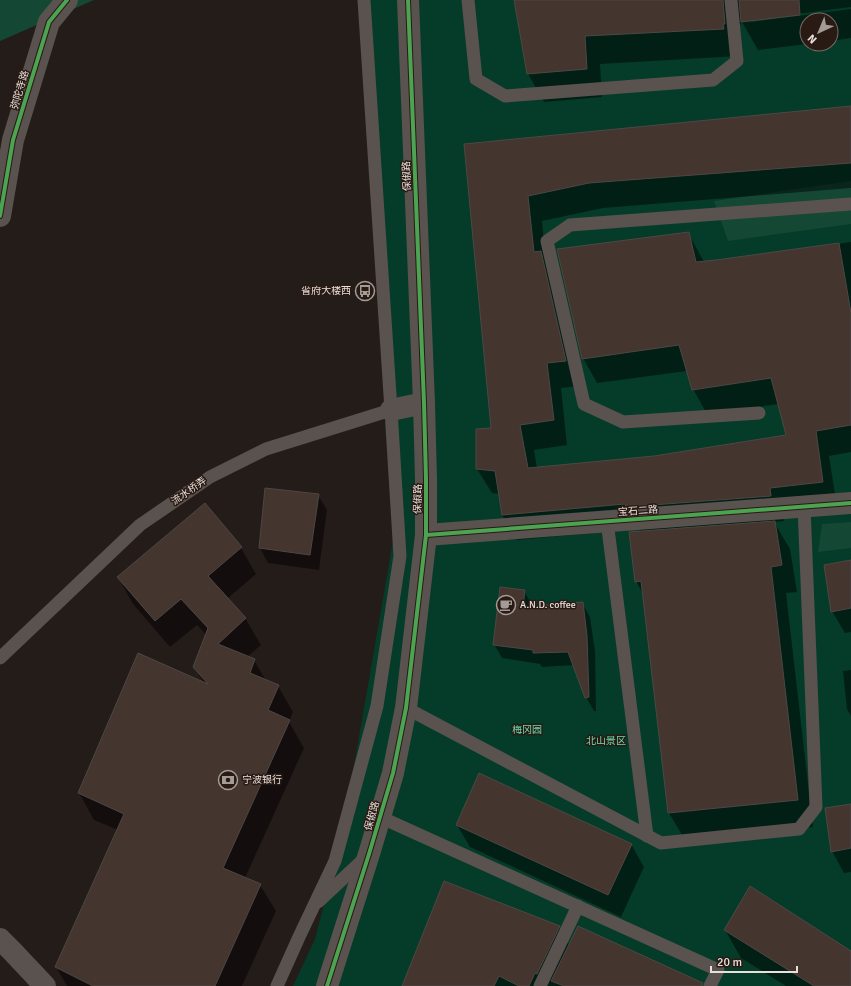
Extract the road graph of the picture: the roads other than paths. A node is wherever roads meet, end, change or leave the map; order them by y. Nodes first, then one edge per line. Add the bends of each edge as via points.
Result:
1 (67, 0) edge
2 (364, 0) edge
3 (408, 0) edge
4 (468, 0) edge
5 (731, 0) edge
6 (851, 204) edge
7 (0, 216) edge
8 (424, 403) junction
9 (391, 410) junction
10 (759, 413) dead end
11 (851, 503) edge
12 (804, 506) junction
13 (607, 521) junction
14 (426, 535) junction
15 (0, 658) edge
16 (406, 708) junction
17 (380, 817) junction
18 (647, 836) junction
19 (369, 854) junction
20 (578, 906) junction
21 (313, 908) junction
22 (0, 939) edge
23 (45, 986) edge
24 (276, 986) edge
25 (327, 986) edge
26 (540, 986) edge
27 (710, 986) edge

1 - 7 main road, 弥陀寺路 via 49,22 13,140
2 - 9 lane
3 - 8 main road, 保俶路
4 - 5 lane via 476,79 505,96 713,80 737,61
6 - 10 lane via 570,225 547,241 584,404 623,422
8 - 9 main road, 流水桥弄
8 - 14 main road, 保俶路
9 - 15 lane, 流水桥弄 via 266,449 210,477 140,525
9 - 21 lane via 400,556 377,706 335,861
11 - 12 main road, 宝石二路
12 - 13 main road, 宝石二路
12 - 18 lane via 816,807 799,829 661,843
13 - 14 main road, 宝石二路
13 - 18 lane
14 - 16 main road, 保俶路
16 - 17 main road, 保俶路 via 393,773
16 - 18 lane
17 - 19 main road, 保俶路
17 - 20 lane
19 - 21 lane
19 - 25 main road, 保俶路
20 - 26 lane
20 - 27 lane via 718,970
21 - 24 lane
22 - 23 main road

